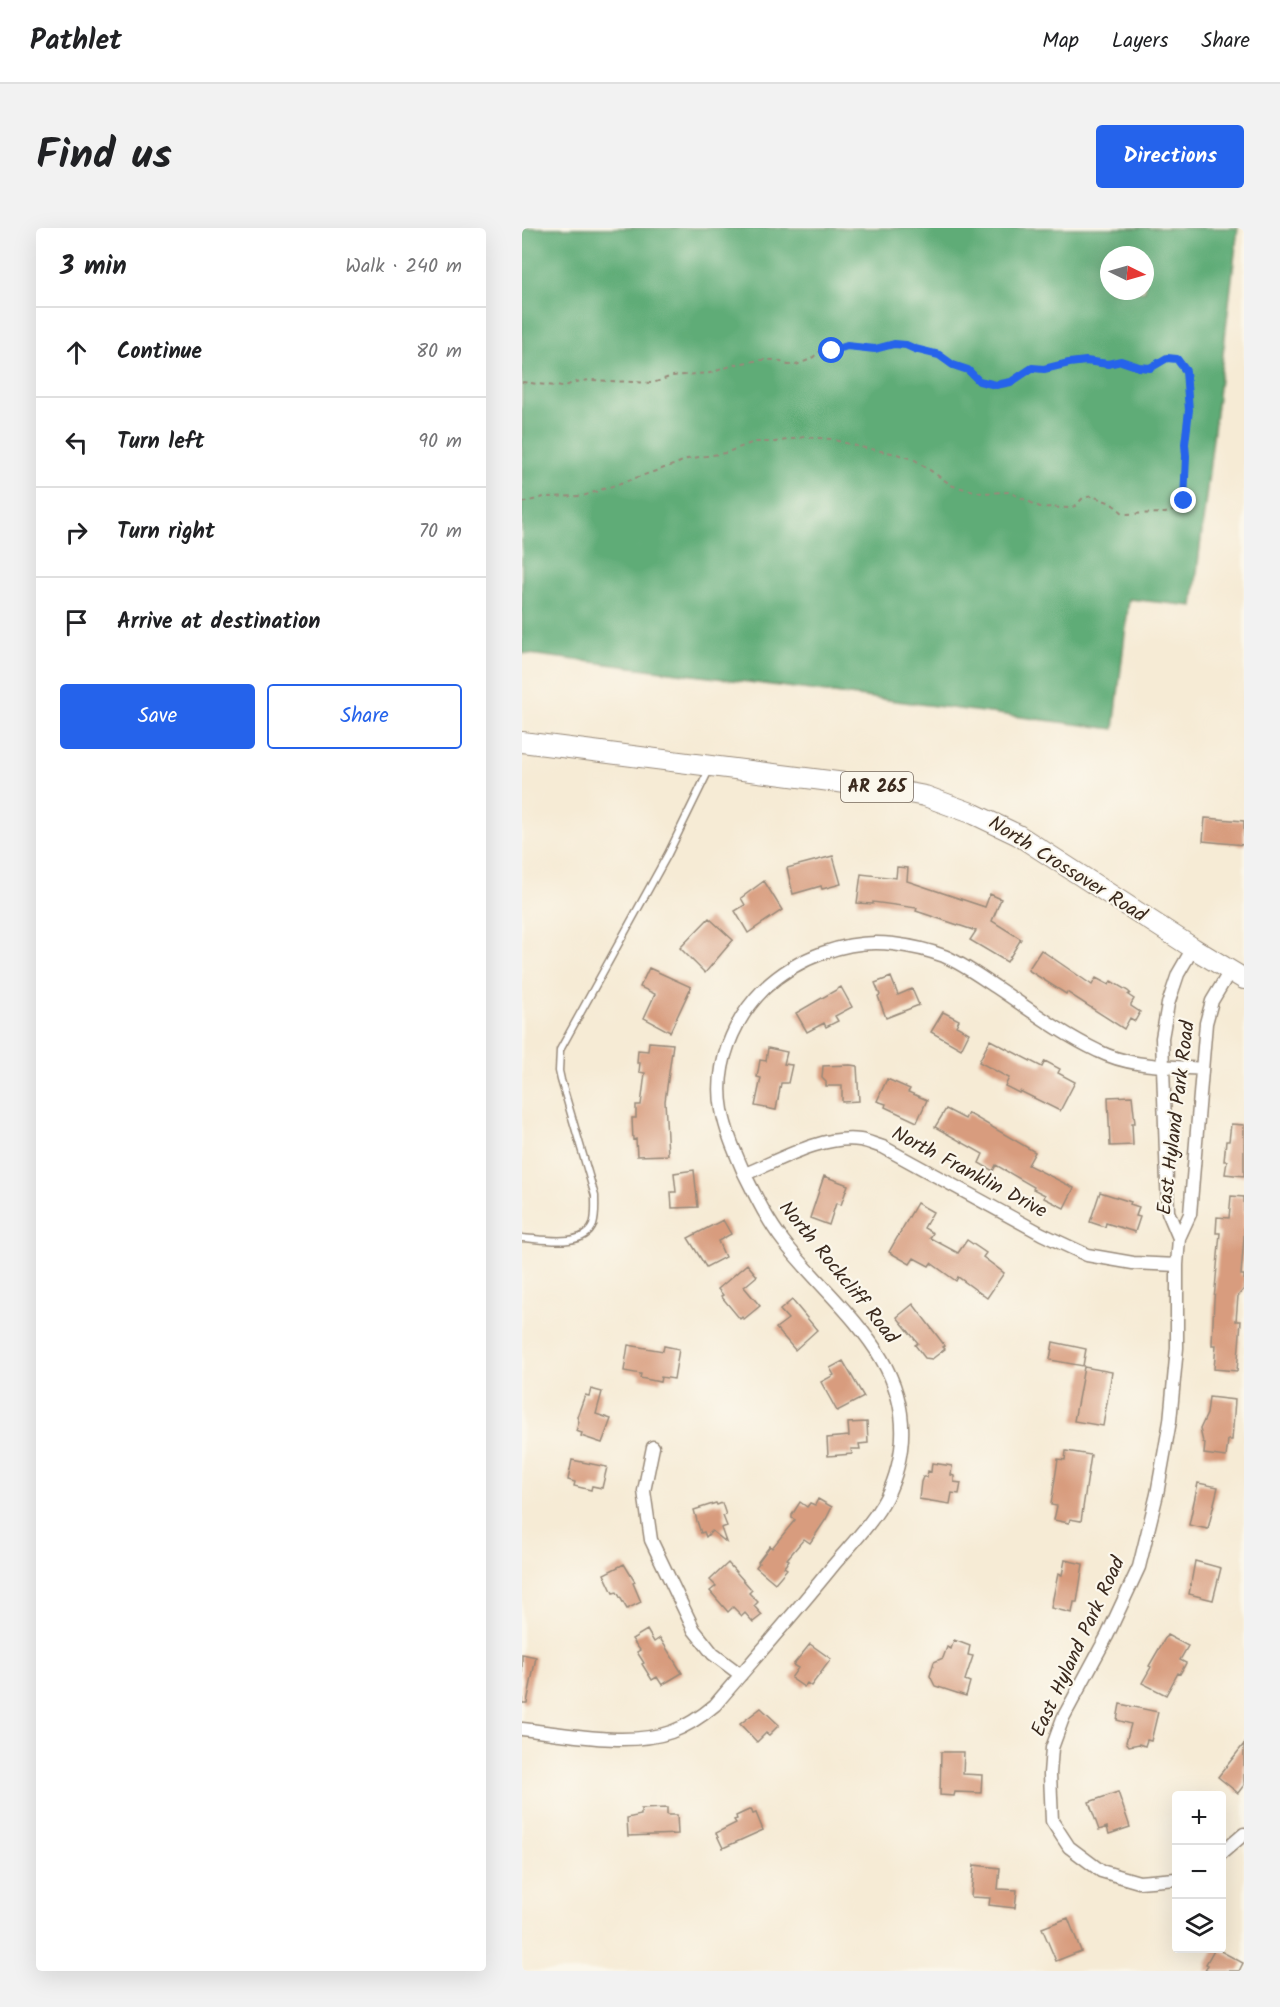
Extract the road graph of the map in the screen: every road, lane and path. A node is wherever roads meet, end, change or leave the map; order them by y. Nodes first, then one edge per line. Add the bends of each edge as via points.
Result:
1 (522, 382) edge
2 (522, 503) edge
3 (522, 742) edge
4 (710, 767) junction
5 (1193, 948) junction
6 (1237, 975) edge
7 (1162, 1065) junction
8 (1202, 1070) junction
9 (745, 1174) junction
10 (522, 1238) edge
11 (1179, 1238) junction
12 (1177, 1265) junction
13 (653, 1447) dead end
14 (741, 1675) junction
15 (522, 1729) edge
16 (1244, 1834) edge
17 (1226, 1849) edge
18 (1172, 1878) edge

1 - 2 path via 563,387 590,380 653,383 760,360 796,365 819,352 847,346 875,349 899,344 939,355 968,370 979,381 996,385 1011,382 1032,368 1086,361 1121,361 1150,368 1174,358 1186,371 1189,410 1184,501 1179,509 1166,513 1124,514 1111,503 1092,496 1069,508 1040,507 1009,492 982,493 953,486 923,464 897,454 805,437 754,442 725,453 687,459 583,496 544,496
3 - 4 main road, North Crossover Road / AR 265
4 - 5 main road, North Crossover Road / AR 265 via 877,787 925,796 974,814 1018,835
4 - 10 lane via 668,854 560,1050 561,1080 595,1196 592,1227 575,1240
5 - 6 main road, North Crossover Road / AR 265
5 - 7 street, East Hyland Park Road via 1178,974 1168,1004
6 - 8 street, East Hyland Park Road via 1212,1001
7 - 8 street, North Rockcliff Road
7 - 9 street, North Rockcliff Road via 1128,1062 1098,1051 944,956 890,943 843,948 783,973 764,989 735,1027 723,1060 721,1109
7 - 11 street, East Hyland Park Road via 1168,1212
8 - 11 street, East Hyland Park Road via 1190,1214
9 - 12 street, North Franklin Drive via 815,1145 860,1140 882,1147 1087,1255
9 - 14 street, North Rockcliff Road via 762,1211 784,1242 885,1361 897,1390 902,1448 894,1483 879,1510
11 - 12 street, East Hyland Park Road
12 - 18 street, East Hyland Park Road via 1177,1348 1170,1421 1139,1567 1063,1718 1052,1748 1050,1774 1052,1821 1069,1847 1101,1870 1139,1882
13 - 14 street via 644,1491 651,1540 694,1630 713,1654
14 - 15 street, North Rockcliff Road via 716,1705 671,1732 619,1738
16 - 17 street

